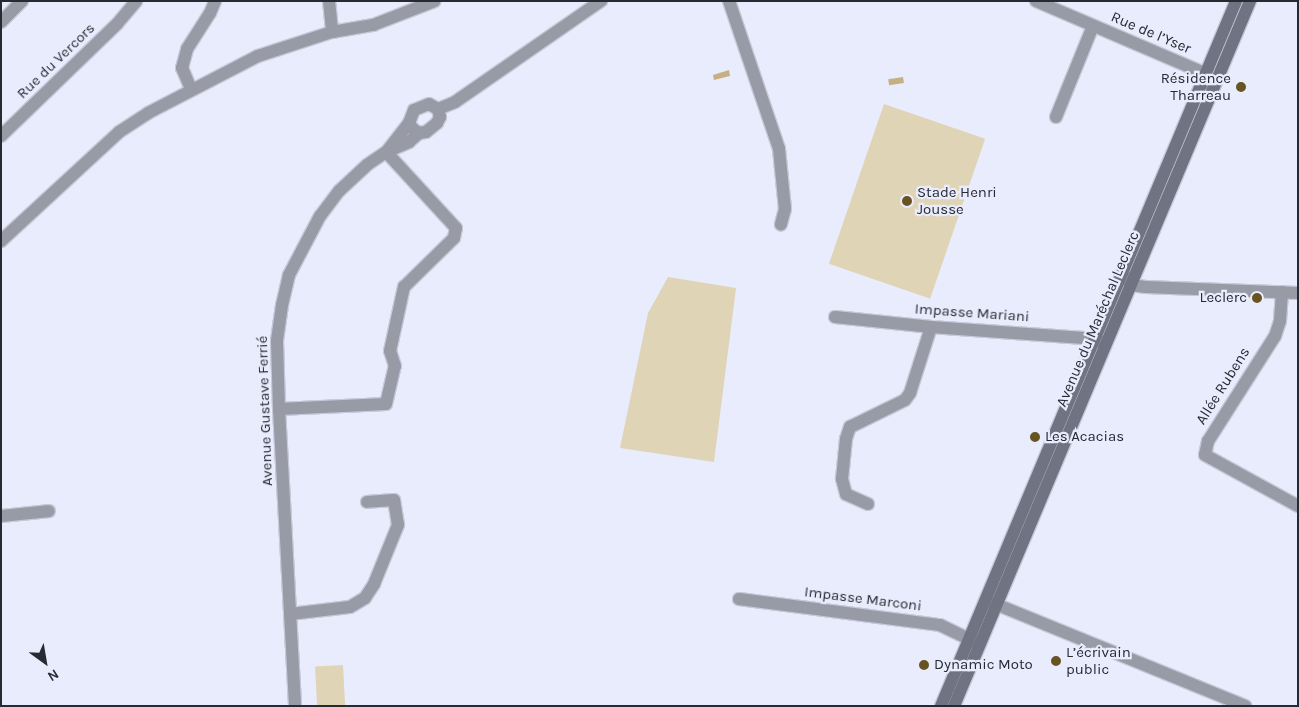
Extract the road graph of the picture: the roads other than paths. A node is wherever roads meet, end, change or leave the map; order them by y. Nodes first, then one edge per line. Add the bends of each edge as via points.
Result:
1 (22, 1) edge
2 (215, 1) edge
3 (329, 1) edge
4 (435, 1) edge
5 (601, 1) edge
6 (729, 1) edge
7 (1036, 1) edge
8 (1236, 1) edge
9 (1250, 1) edge
10 (134, 3) edge
11 (1, 22) edge
12 (1094, 26) junction
13 (332, 32) junction
14 (1206, 74) junction
15 (191, 89) junction
16 (1210, 96) junction
17 (438, 109) junction
18 (1056, 116) dead end
19 (409, 123) junction
20 (419, 133) junction
21 (1, 136) edge
22 (386, 152) junction
23 (781, 224) dead end
24 (1, 241) edge
25 (1123, 271) junction
26 (1130, 285) junction
27 (1282, 292) junction
28 (1298, 293) edge
29 (835, 317) dead end
30 (931, 327) junction
31 (1100, 341) junction
32 (279, 409) junction
33 (367, 502) dead end
34 (868, 504) dead end
35 (1298, 506) edge
36 (49, 511) dead end
37 (1, 516) edge
38 (739, 599) dead end
39 (990, 603) junction
40 (290, 614) junction
41 (974, 641) junction
42 (295, 706) edge
43 (941, 706) edge
44 (954, 706) edge
45 (1245, 706) edge

1 - 11 street
2 - 15 street via 184,58 182,68
3 - 13 street
4 - 13 street via 373,24
5 - 17 street via 455,102
6 - 23 street via 779,149 785,208
7 - 12 street, Rue de l’Yser
8 - 14 main road, Avenue du Maréchal Leclerc
9 - 16 main road, Avenue du Maréchal Leclerc
10 - 21 street, Rue du Vercors via 117,24
12 - 14 street, Rue de l’Yser
12 - 18 street
13 - 15 street via 258,56
14 - 16 street
14 - 25 main road, Avenue du Maréchal Leclerc
15 - 24 street via 119,132
16 - 26 main road, Avenue du Maréchal Leclerc
17 - 19 street via 434,105 422,106 414,110
17 - 20 street via 440,117 437,123 426,132
19 - 20 street
19 - 22 street, Avenue Gustave Ferrié
20 - 22 street, Avenue Gustave Ferrié via 409,142
22 - 32 street, Avenue Gustave Ferrié via 335,196 320,216 289,275 277,341
22 - 32 street via 456,228 454,238 404,287 390,351 395,366 386,404
25 - 26 street
25 - 31 main road, Avenue du Maréchal Leclerc
26 - 27 street
26 - 31 main road, Avenue du Maréchal Leclerc
27 - 28 street
27 - 35 street, Allée Rubens via 1280,321 1274,336 1208,441 1204,455
29 - 30 street, Impasse Mariani
30 - 31 street, Impasse Mariani
30 - 34 street via 905,400 850,427 842,479 846,494
31 - 39 main road, Avenue du Maréchal Leclerc
32 - 40 street, Avenue Gustave Ferrié
33 - 40 street via 394,500 398,525 365,598 350,606
36 - 37 street
38 - 41 street, Impasse Marconi via 940,625
39 - 41 main road, Avenue du Maréchal Leclerc
39 - 45 street
40 - 42 street, Avenue Gustave Ferrié
41 - 43 main road, Avenue du Maréchal Leclerc
41 - 44 main road, Avenue du Maréchal Leclerc

